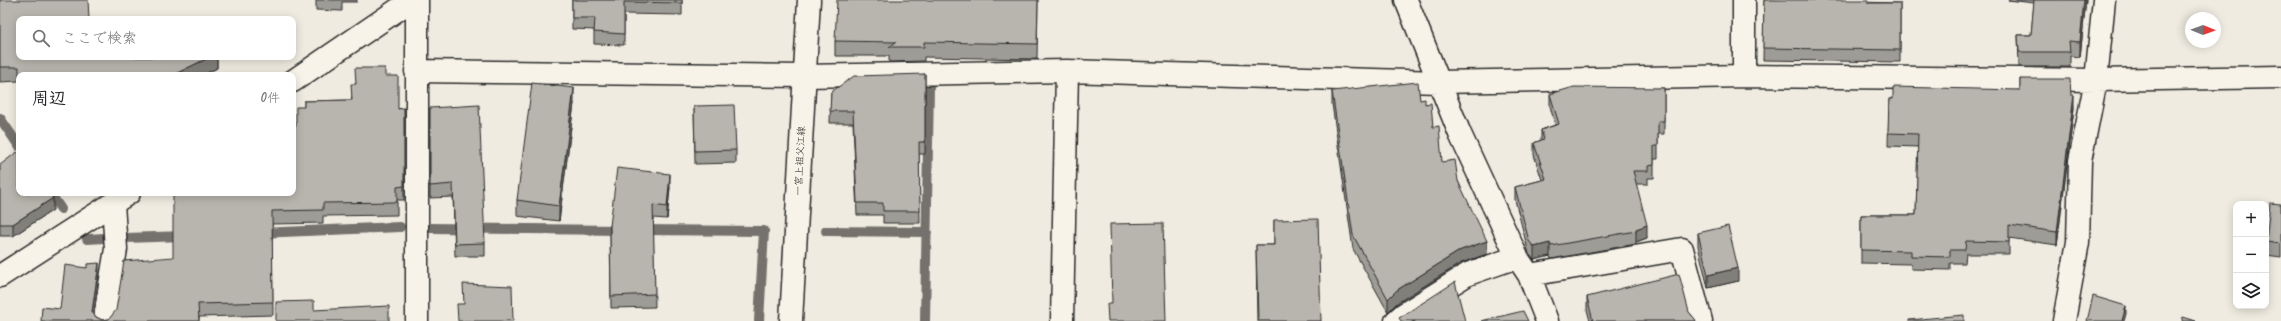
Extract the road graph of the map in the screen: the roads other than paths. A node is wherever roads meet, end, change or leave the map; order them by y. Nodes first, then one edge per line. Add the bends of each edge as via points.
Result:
1 (412, 0) edge
2 (417, 0) edge
3 (809, 0) edge
4 (1406, 0) edge
5 (1744, 0) edge
6 (2104, 0) edge
7 (416, 71) junction
8 (1067, 71) junction
9 (805, 76) junction
10 (1744, 76) junction
11 (2281, 77) edge
12 (296, 79) edge
13 (2096, 80) junction
14 (1439, 82) junction
15 (121, 199) edge
16 (1517, 257) junction
17 (1529, 275) junction
18 (0, 276) edge
19 (104, 321) edge
20 (417, 321) edge
21 (791, 321) edge
22 (1062, 321) edge
23 (1396, 321) edge
24 (1547, 321) edge
25 (1701, 321) edge
26 (2064, 321) edge

1 - 12 street
2 - 7 street
3 - 9 street, 一宮上祖父江線
4 - 14 street
5 - 10 street
6 - 13 street
7 - 9 street
7 - 20 street
8 - 9 street
8 - 14 street
8 - 22 street
9 - 21 street, 一宮上祖父江線
10 - 13 street
10 - 14 street
11 - 13 street
13 - 26 street via 2080,161 2078,242
14 - 16 street
15 - 18 street
15 - 19 street
16 - 17 street
16 - 23 street via 1468,274
17 - 24 street
17 - 25 street via 1682,249

